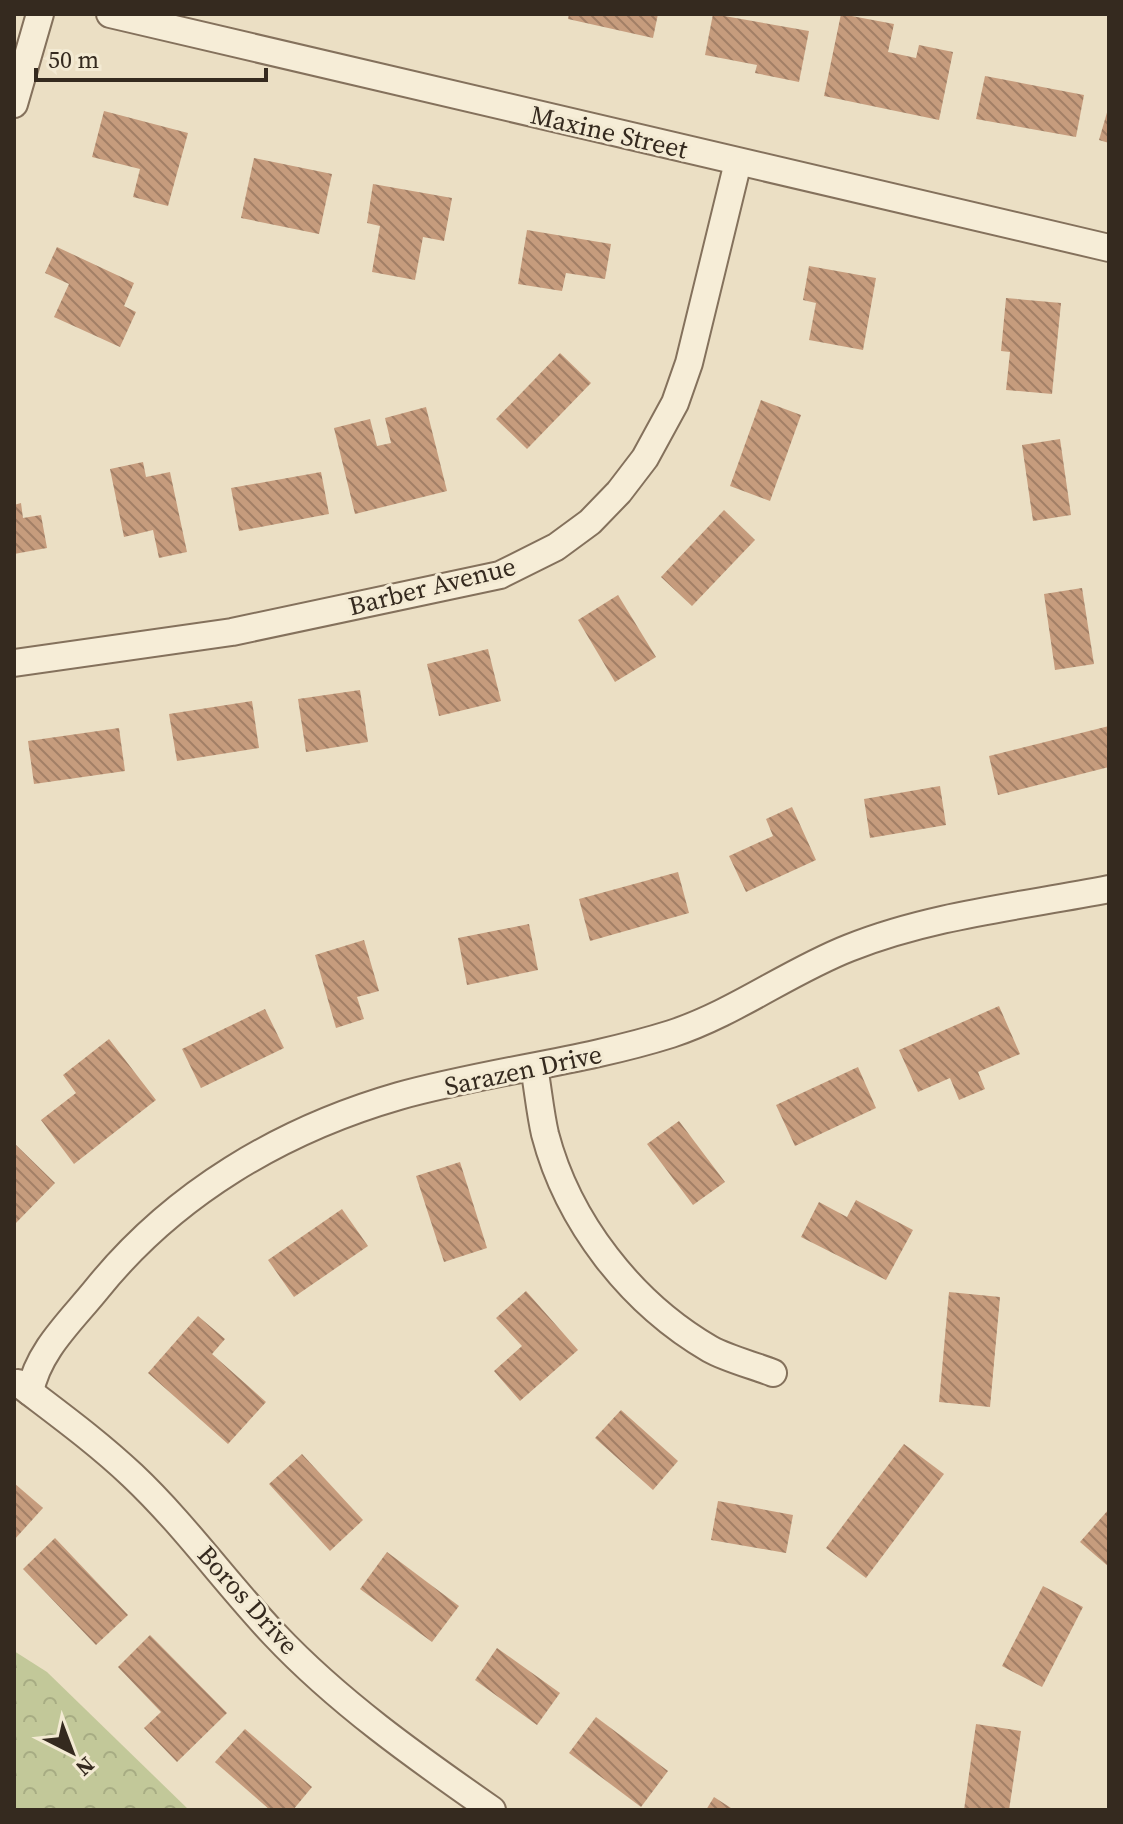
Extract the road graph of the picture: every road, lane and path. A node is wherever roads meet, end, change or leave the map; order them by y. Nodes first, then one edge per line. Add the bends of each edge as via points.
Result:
1 (40, 14) edge
2 (110, 14) edge
3 (14, 104) edge
4 (738, 162) junction
5 (1109, 248) edge
6 (14, 663) edge
7 (1109, 889) edge
8 (534, 1067) junction
9 (773, 1373) dead end
10 (22, 1386) edge
11 (492, 1810) edge

1 - 3 street
2 - 4 street, Maxine Street
4 - 5 street, Maxine Street
4 - 6 street, Barber Avenue via 675,403 619,492 556,547 500,575 232,632
7 - 8 street, Sarazen Drive via 907,929 848,948 752,1000 675,1033
8 - 9 street via 545,1134 566,1193 612,1264 712,1350
8 - 10 street, Sarazen Drive via 400,1096 320,1123 209,1184 159,1222 115,1267
10 - 11 street, Boros Drive via 133,1476 274,1634 351,1706

